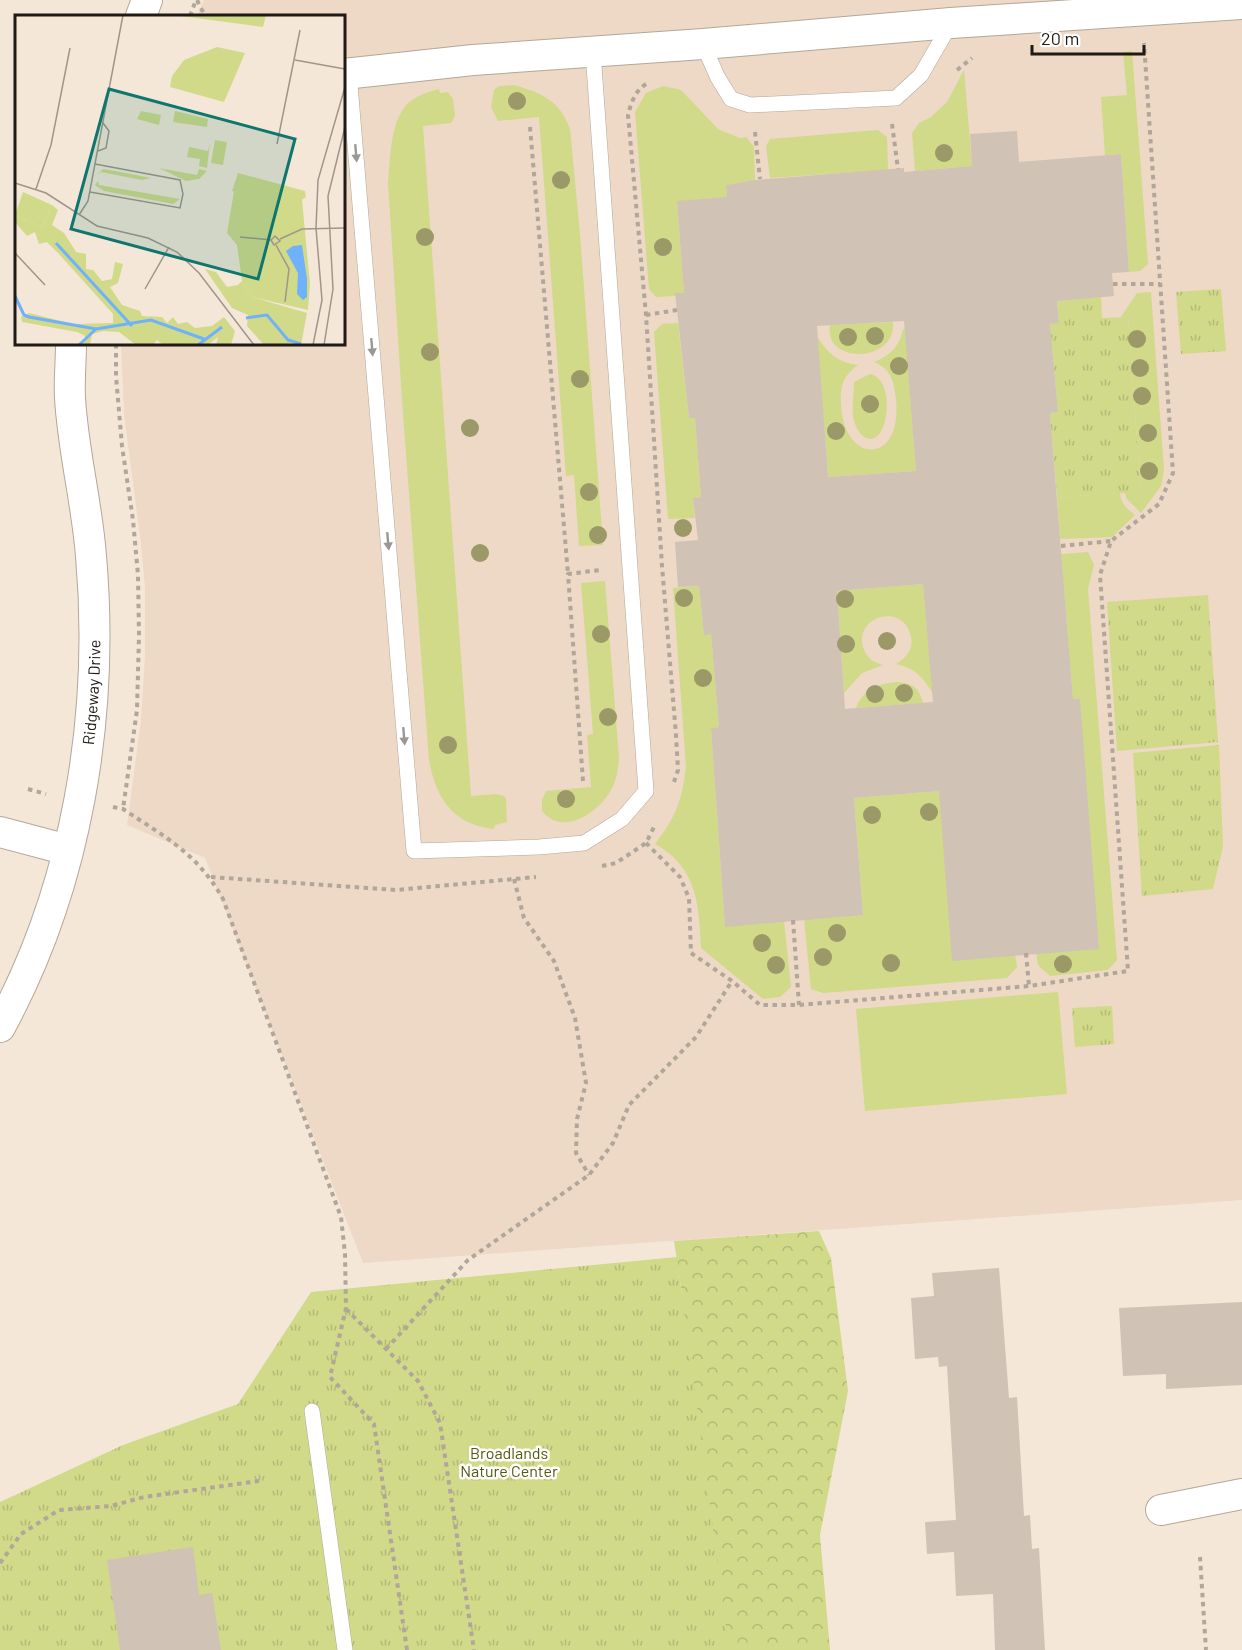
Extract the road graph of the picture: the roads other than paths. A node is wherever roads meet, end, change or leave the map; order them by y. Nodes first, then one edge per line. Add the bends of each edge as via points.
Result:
1 (147, 0) edge
2 (1242, 4) edge
3 (141, 15) edge
4 (951, 23) junction
5 (704, 44) junction
6 (593, 52) junction
7 (346, 74) edge
8 (71, 345) edge
9 (0, 832) edge
10 (68, 850) junction
11 (0, 1027) edge
12 (312, 1411) dead end
13 (1242, 1494) edge
14 (1161, 1510) dead end
15 (345, 1650) edge

1 - 3 street
2 - 4 street
4 - 5 street
4 - 5 lane via 921,75 896,98 750,105 730,99
5 - 6 street
6 - 7 street
7 -> 6 lane via 414,851 551,846 584,843 622,819 646,791
8 - 10 street, Ridgeway Drive via 70,399 91,556 95,652 89,732
9 - 10 street
10 - 11 street, Ridgeway Drive via 45,926
12 - 15 lane
13 - 14 street

